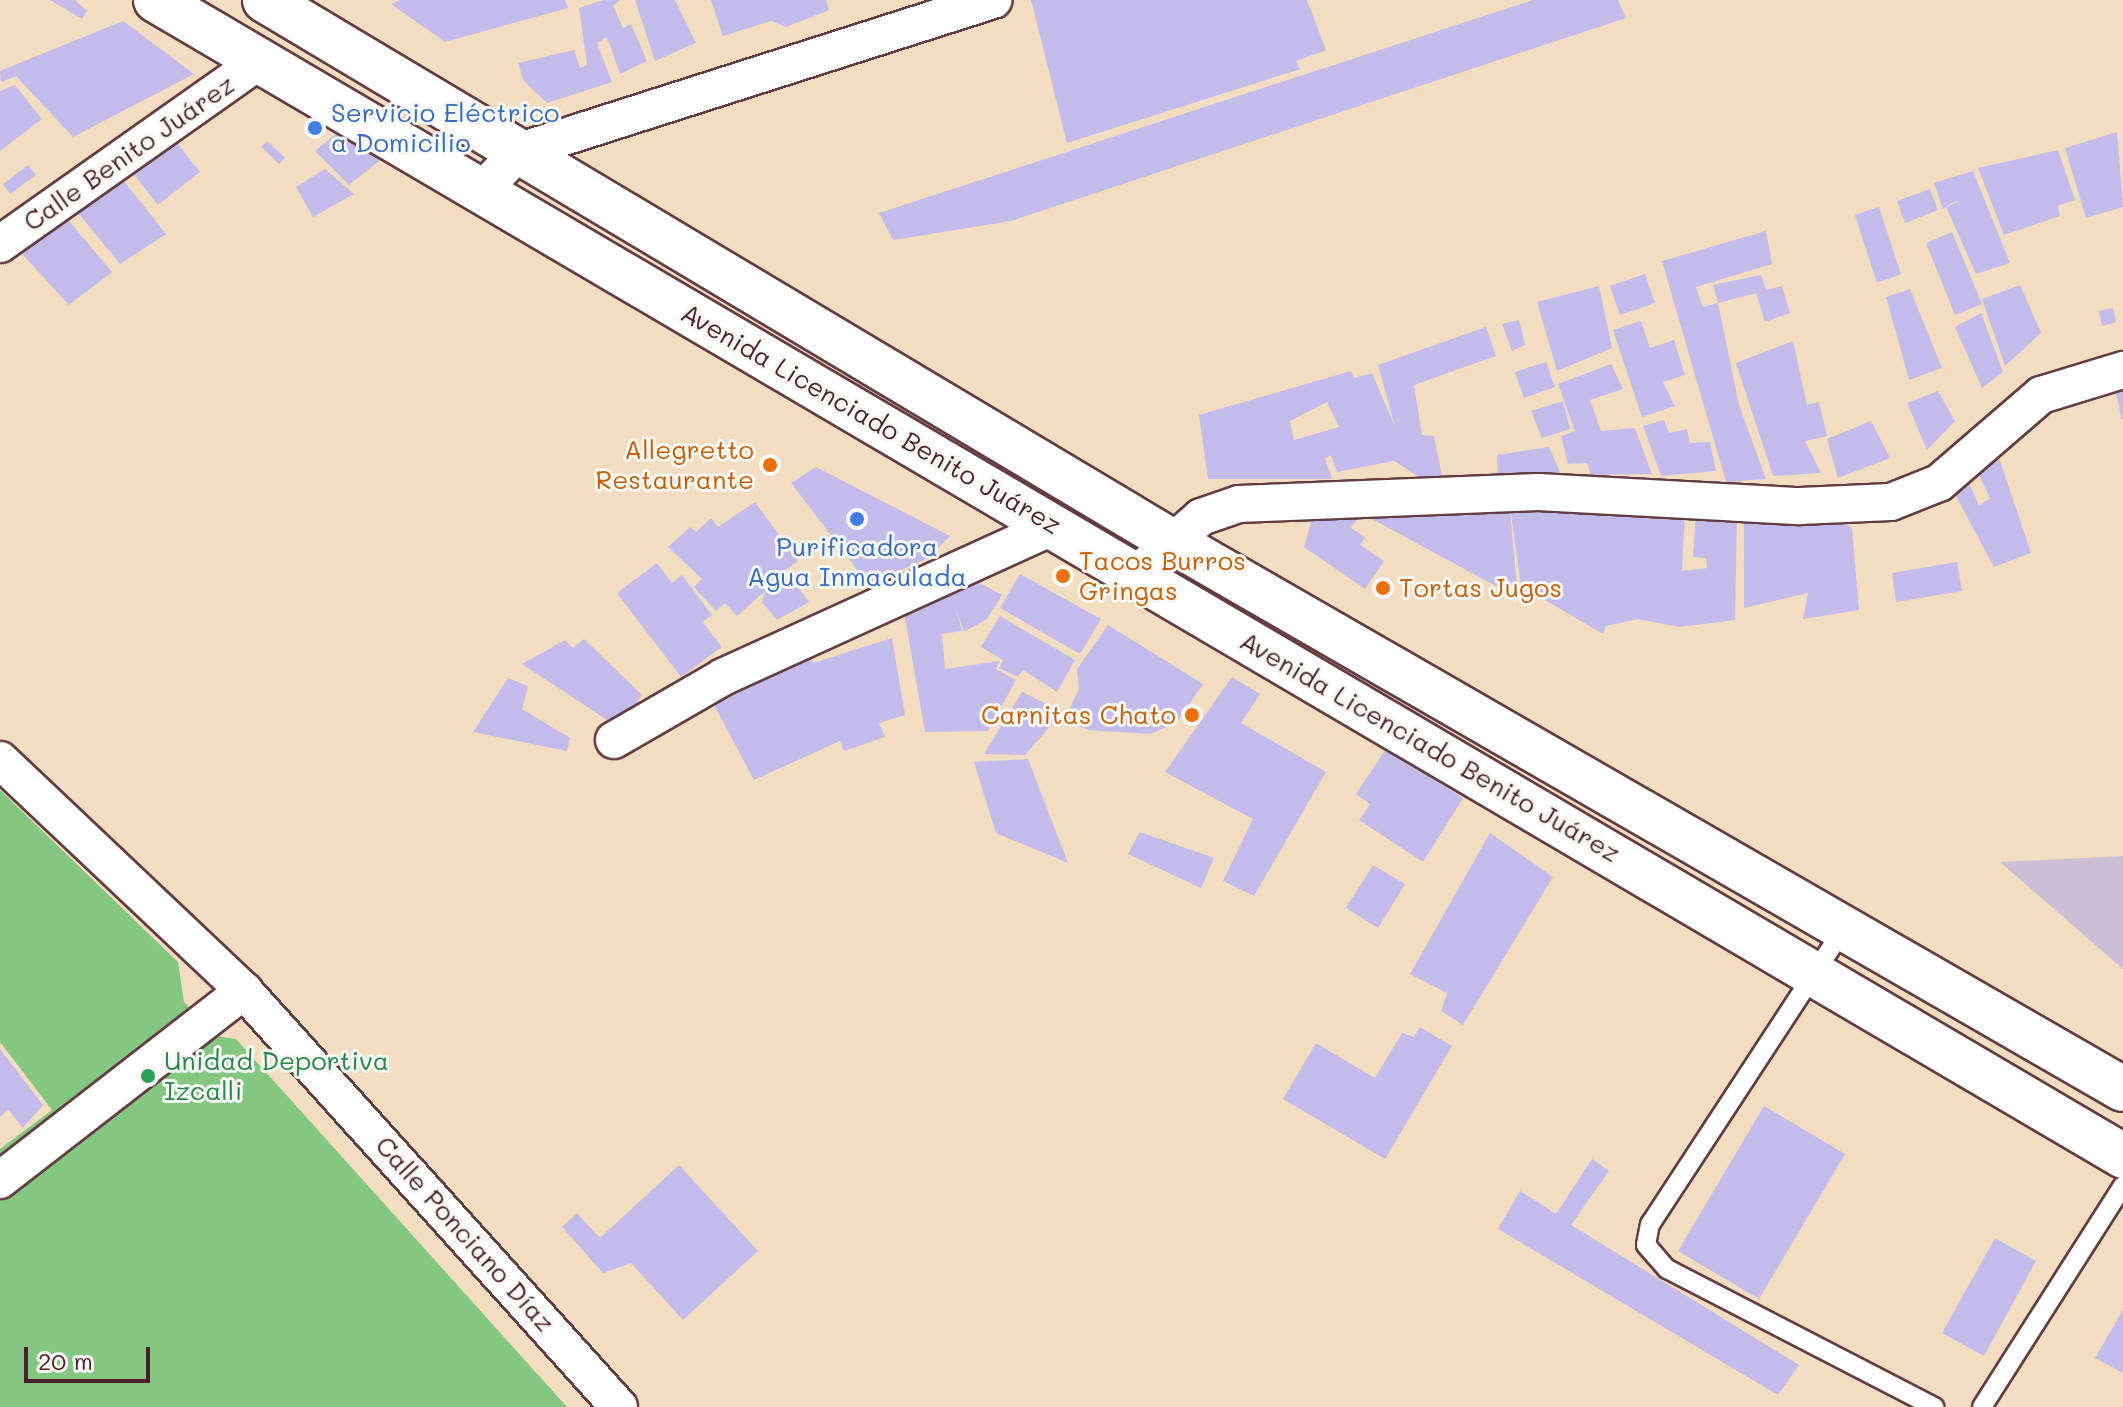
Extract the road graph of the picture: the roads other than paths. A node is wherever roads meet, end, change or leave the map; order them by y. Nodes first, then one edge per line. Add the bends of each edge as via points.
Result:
1 (156, 0) edge
2 (265, 0) edge
3 (994, 0) edge
4 (259, 61) junction
5 (520, 151) junction
6 (481, 191) junction
7 (0, 244) edge
8 (2123, 370) edge
9 (1054, 526) junction
10 (1171, 541) junction
11 (1135, 575) junction
12 (614, 740) dead end
13 (0, 760) edge
14 (1846, 926) junction
15 (1813, 972) junction
16 (244, 991) junction
17 (2123, 1089) edge
18 (2123, 1156) edge
19 (0, 1180) edge
20 (2123, 1186) edge
21 (619, 1407) edge
22 (1934, 1407) edge
23 (1982, 1407) edge

1 - 4 main road, Avenida Licenciado Benito Juárez
2 - 5 main road, Avenida Licenciado Benito Juárez
3 - 5 street
4 - 6 main road, Avenida Licenciado Benito Juárez
4 - 7 street, Calle Benito Juárez
5 - 6 street
5 - 10 main road, Avenida Licenciado Benito Juárez
6 - 9 main road, Avenida Licenciado Benito Juárez
8 - 10 street via 2041,395 1939,483 1891,502 1800,506 1538,492 1239,504 1216,508
9 - 11 main road, Avenida Licenciado Benito Juárez
9 - 12 street via 723,677
10 - 11 street
10 - 14 main road, Avenida Licenciado Benito Juárez
11 - 15 main road, Avenida Licenciado Benito Juárez
13 - 16 street, Calle Ponciano Díaz
14 - 15 lane
14 - 17 main road, Avenida Licenciado Benito Juárez
15 - 18 main road, Avenida Licenciado Benito Juárez
15 - 22 lane via 1650,1224 1646,1245 1667,1269
16 - 19 street
16 - 21 street, Calle Ponciano Díaz
20 - 23 lane

